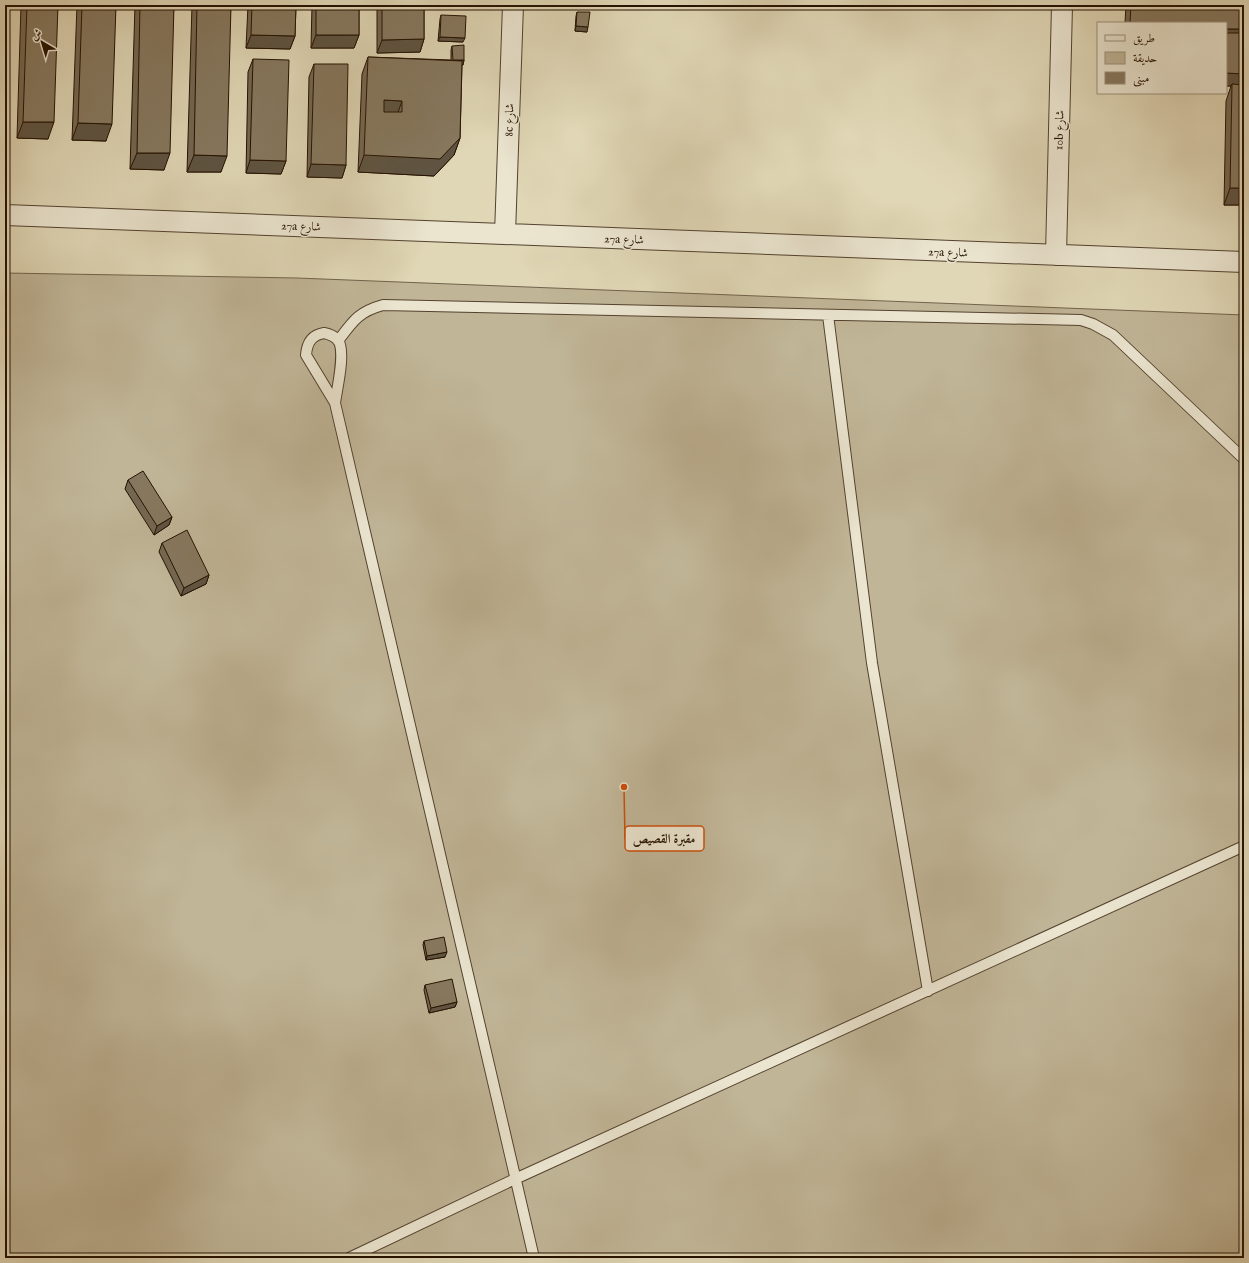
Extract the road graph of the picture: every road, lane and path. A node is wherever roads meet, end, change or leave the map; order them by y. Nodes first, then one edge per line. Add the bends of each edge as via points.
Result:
1 (513, 5) edge
2 (1062, 5) edge
3 (5, 215) edge
4 (505, 234) junction
5 (1056, 255) junction
6 (1244, 262) edge
7 (828, 315) junction
8 (338, 341) junction
9 (334, 402) junction
10 (1244, 459) edge
11 (1244, 846) edge
12 (928, 991) junction
13 (515, 1179) junction
14 (350, 1258) edge
15 (534, 1258) edge

1 - 4 street, 8c شارع
2 - 5 street, 10b شارع
3 - 4 street, 27a شارع
4 - 5 street, 27a شارع
5 - 6 street, 27a شارع
7 - 8 lane via 383,305 371,308 354,319
7 - 10 lane via 1081,320 1093,324 1113,335
7 - 12 lane via 872,663
8 - 9 lane via 341,359
8 - 9 lane via 332,335 316,334 306,346 306,355
9 - 13 lane
11 - 12 lane
12 - 13 lane
13 - 14 lane
13 - 15 lane

